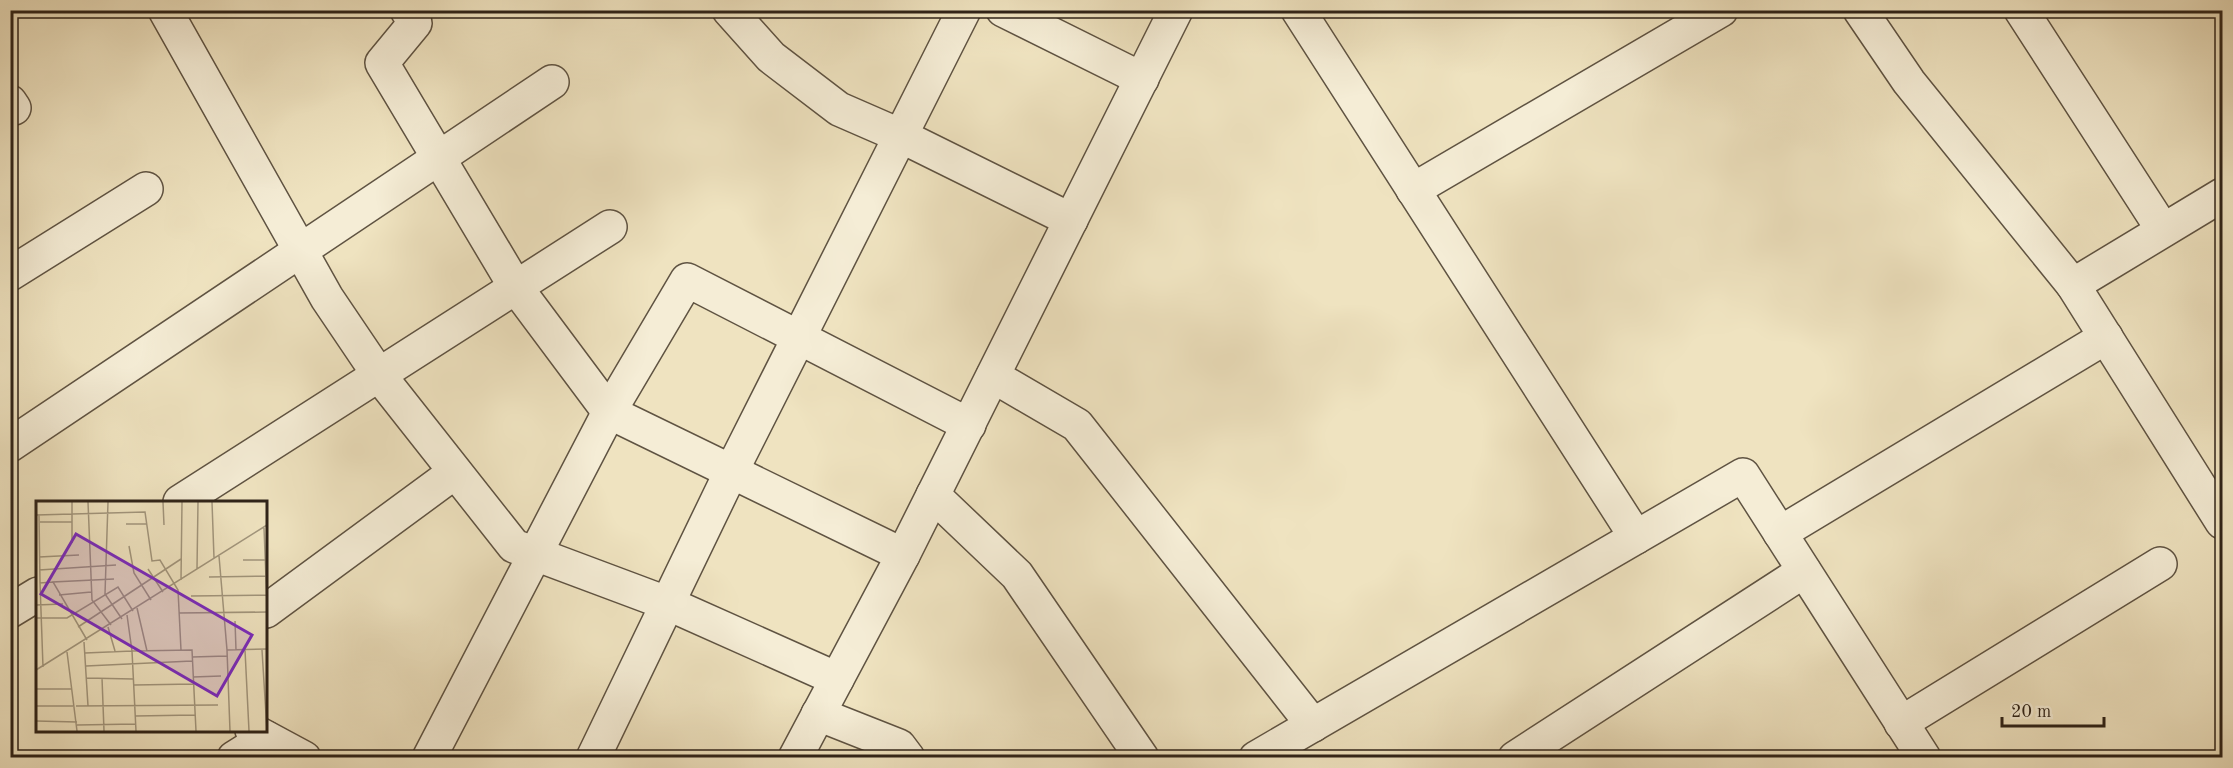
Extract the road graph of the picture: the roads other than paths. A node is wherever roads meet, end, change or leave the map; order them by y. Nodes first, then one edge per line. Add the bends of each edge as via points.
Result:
1 (165, 10) edge
2 (407, 10) edge
3 (729, 10) edge
4 (964, 10) edge
5 (1003, 10) edge
6 (1176, 10) edge
7 (1298, 10) edge
8 (1721, 10) edge
9 (1860, 10) edge
10 (2021, 10) edge
11 (1142, 79) junction
12 (552, 82) dead end
13 (901, 136) junction
14 (439, 158) junction
15 (146, 189) dead end
16 (1413, 190) junction
17 (2223, 195) edge
18 (1071, 220) junction
19 (610, 227) dead end
20 (2163, 230) junction
21 (300, 251) junction
22 (10, 274) edge
23 (2073, 285) junction
24 (515, 286) junction
25 (2106, 337) junction
26 (800, 339) junction
27 (379, 375) junction
28 (993, 376) junction
29 (609, 411) junction
30 (969, 425) junction
31 (10, 445) edge
32 (455, 472) junction
33 (731, 472) junction
34 (933, 495) junction
35 (182, 501) edge
36 (2223, 522) edge
37 (1780, 533) junction
38 (1636, 537) junction
39 (535, 554) junction
40 (903, 555) junction
41 (2160, 564) dead end
42 (1804, 571) junction
43 (36, 595) edge
44 (669, 604) junction
45 (267, 610) edge
46 (10, 611) edge
47 (837, 679) junction
48 (819, 714) junction
49 (1901, 723) junction
50 (1313, 725) junction
51 (259, 734) edge
52 (234, 758) edge
53 (304, 758) edge
54 (429, 758) edge
55 (593, 758) edge
56 (795, 758) edge
57 (908, 758) edge
58 (1142, 758) edge
59 (1256, 758) edge
60 (1515, 758) edge
61 (1924, 758) edge

1 - 21 street
2 - 14 street via 415,23 382,63
3 - 13 street via 771,57 839,109
4 - 13 street
5 - 11 street
6 - 11 street
7 - 16 street
8 - 16 street
9 - 23 street via 1909,82
10 - 20 street
11 - 18 street
12 - 14 street
13 - 18 street
13 - 26 street
14 - 21 street
14 - 24 street
15 - 22 street
16 - 38 street
17 - 20 street
18 - 28 street
19 - 24 street
20 - 23 street
21 - 27 street
21 - 31 street
23 - 25 street
24 - 27 street
24 - 29 street
25 - 36 street
25 - 37 street
26 - 29 street via 687,280
26 - 30 street
26 - 33 street
27 - 32 street
27 - 35 street
28 - 30 street
28 - 50 street via 1077,424
29 - 33 street
29 - 39 street
30 - 34 street
32 - 39 street via 514,546
32 - 45 street
33 - 40 street
33 - 44 street
34 - 40 street
34 - 58 street via 1017,575
37 - 38 street via 1743,475
37 - 42 street
38 - 50 street
39 - 44 street
39 - 54 street
40 - 47 street
41 - 49 street
42 - 49 street
42 - 60 street
43 - 46 street
44 - 47 street
44 - 55 street
47 - 48 street
48 - 56 street
48 - 57 street via 899,746
49 - 61 street
50 - 59 street
51 - 52 street
51 - 53 street

